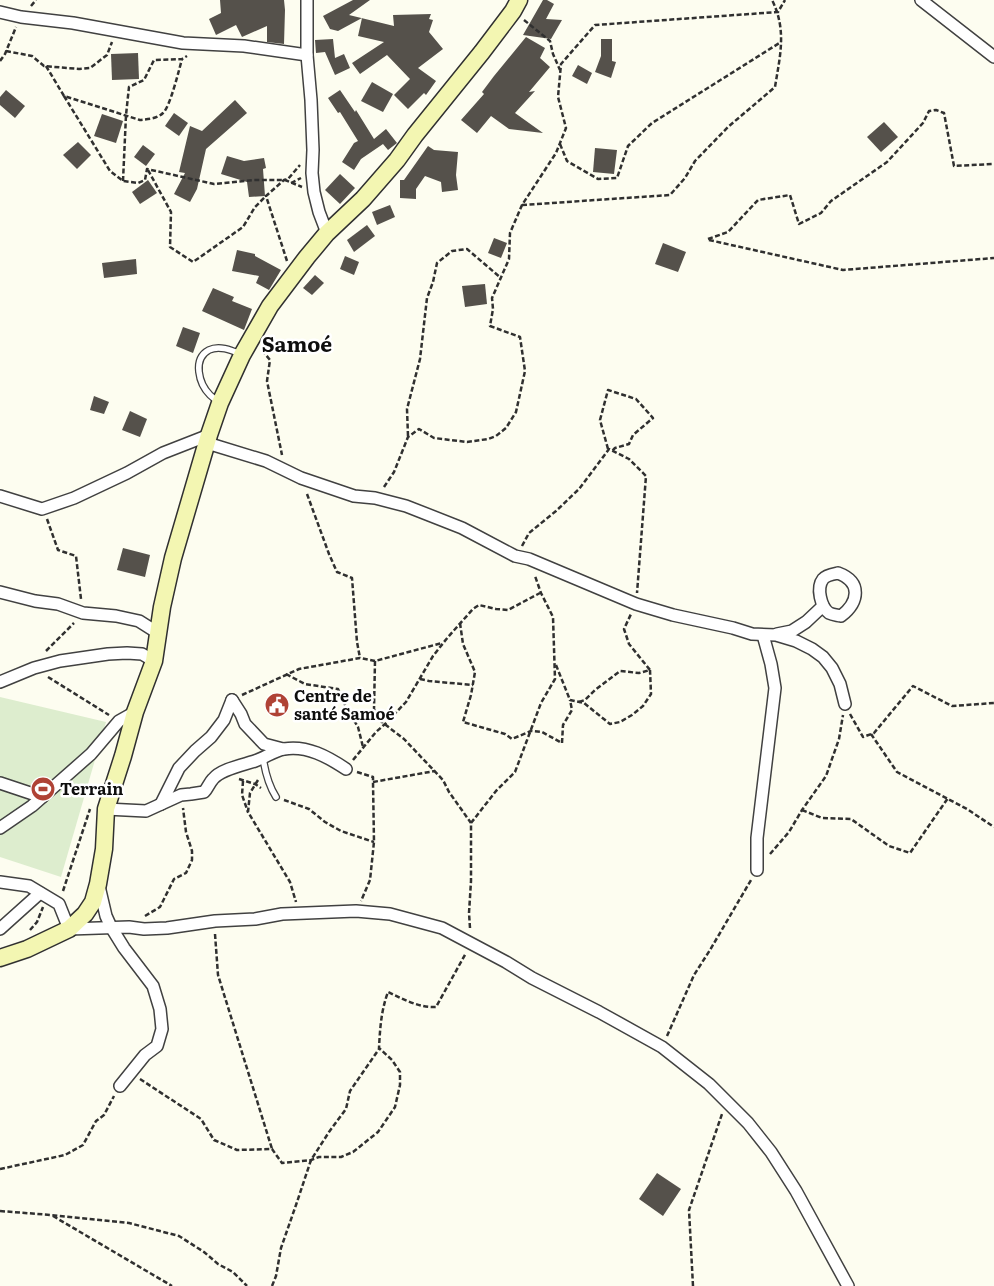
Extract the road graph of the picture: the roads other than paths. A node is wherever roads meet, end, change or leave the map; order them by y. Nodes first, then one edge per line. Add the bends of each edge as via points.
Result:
1 (307, 0) edge
2 (921, 0) edge
3 (516, 6) edge
4 (0, 12) edge
5 (307, 55) junction
6 (994, 58) edge
7 (327, 233) junction
8 (242, 355) junction
9 (220, 403) junction
10 (208, 439) junction
11 (0, 496) edge
12 (0, 592) edge
13 (823, 606) dead end
14 (158, 633) junction
15 (763, 635) junction
16 (776, 635) junction
17 (154, 661) junction
18 (0, 682) edge
19 (845, 704) road end
20 (135, 712) junction
21 (284, 749) junction
22 (264, 762) junction
23 (346, 769) road end
24 (0, 783) edge
25 (276, 797) road end
26 (42, 798) junction
27 (162, 804) junction
28 (99, 806) junction
29 (0, 828) edge
30 (757, 870) dead end
31 (0, 882) edge
32 (98, 884) junction
33 (44, 895) junction
34 (111, 927) junction
35 (0, 929) edge
36 (69, 929) junction
37 (0, 958) edge
38 (120, 1086) road end
39 (848, 1286) edge

1 - 5 street
2 - 6 street
3 - 7 main road via 397,160
4 - 5 street via 183,43 244,46
5 - 7 street via 314,192
7 - 8 main road via 270,306
8 - 9 main road
8 - 9 lane via 218,348 201,357 200,379 208,394
9 - 10 main road
10 - 11 street via 163,453 74,498 42,509
10 - 14 main road via 169,572
10 - 15 street via 301,478 354,496 406,506 462,528 515,556 636,604
12 - 14 street via 58,604 83,614 139,621
13 - 16 street via 792,631
14 - 17 main road
15 - 16 street
15 - 30 street via 775,688
16 - 19 street via 796,641 823,657 840,684
17 - 18 street via 142,654 108,654 60,661
17 - 20 main road
20 - 26 street via 119,721 91,754
20 - 28 main road via 123,756
21 - 22 street
21 - 23 street via 301,748 316,752
21 - 27 street via 264,744 245,724 232,700 212,737 179,768
22 - 25 lane
22 - 27 street via 221,772 204,792 181,794
24 - 26 street
26 - 29 street
27 - 28 street via 146,811
28 - 32 main road via 104,849
31 - 33 street via 29,886
32 - 34 street
32 - 36 main road via 93,902
33 - 35 street
33 - 36 street via 59,904
34 - 36 street
34 - 38 street via 153,986 162,1029 158,1046 146,1055
34 - 39 street via 167,928 282,914 356,911 390,914 442,928 662,1047 709,1084 748,1123 771,1152
36 - 37 main road

